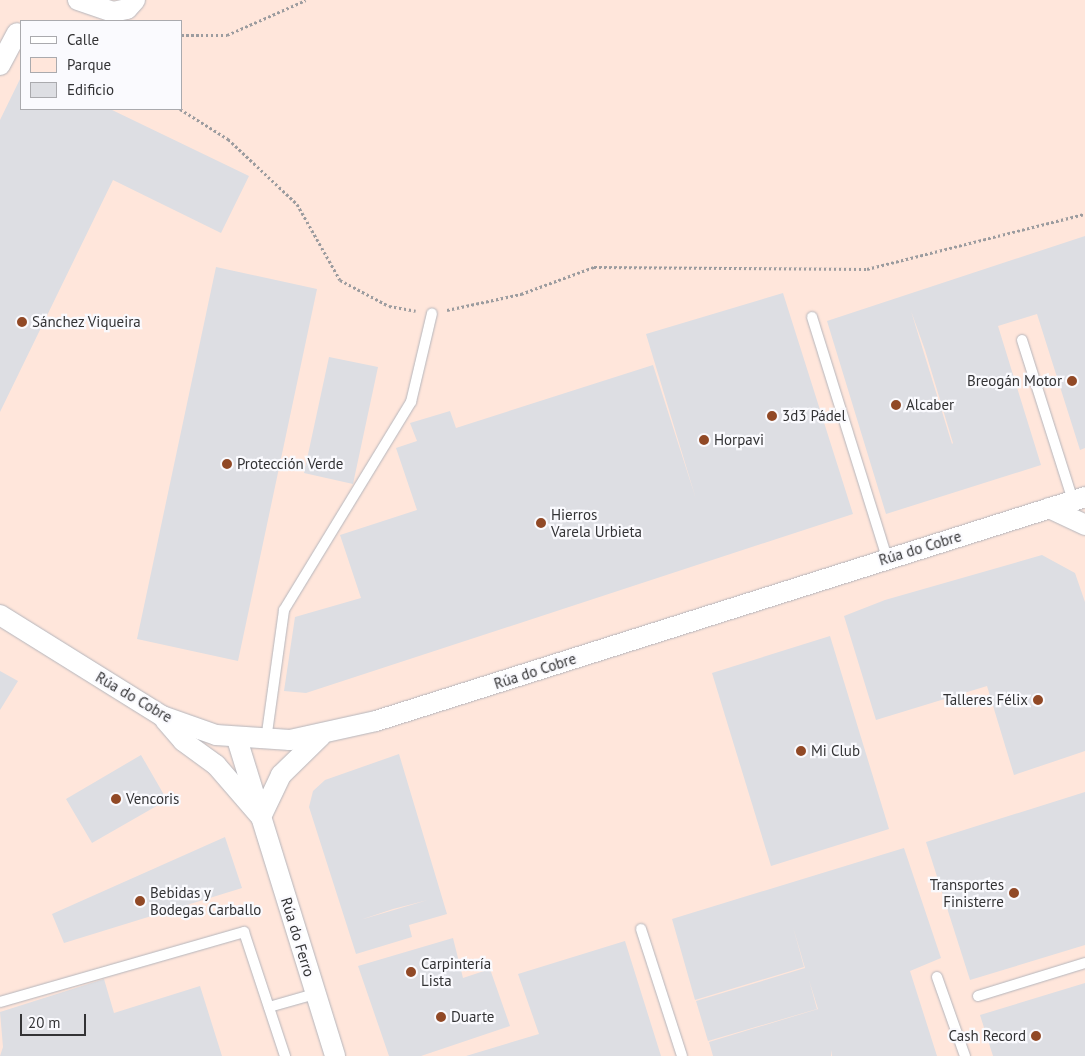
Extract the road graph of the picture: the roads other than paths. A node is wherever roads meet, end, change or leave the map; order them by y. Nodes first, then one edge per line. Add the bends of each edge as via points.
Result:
1 (78, 0) edge
2 (135, 0) edge
3 (17, 33) dead end
4 (0, 65) edge
5 (432, 313) road end
6 (812, 317) dead end
7 (1022, 340) dead end
8 (1079, 499) edge
9 (1050, 508) junction
10 (1085, 525) edge
11 (887, 558) junction
12 (0, 615) edge
13 (162, 716) junction
14 (321, 736) junction
15 (237, 739) junction
16 (266, 741) junction
17 (261, 817) junction
18 (641, 929) dead end
19 (1085, 963) edge
20 (937, 977) dead end
21 (315, 994) junction
22 (978, 996) dead end
23 (0, 1002) edge
24 (269, 1007) junction
25 (285, 1056) edge
26 (335, 1056) edge
27 (682, 1056) edge
28 (965, 1056) edge

1 - 2 street via 113,12 127,9
3 - 4 street
5 - 16 lane via 411,402 284,610
6 - 11 lane
7 - 8 lane
8 - 9 street, Rúa do Cobre
9 - 10 street
9 - 11 street, Rúa do Cobre
11 - 14 street, Rúa do Cobre
12 - 13 street, Rúa do Cobre
13 - 15 street, Rúa do Cobre
13 - 17 street, Rúa do Ferro via 183,741 216,765
14 - 16 street, Rúa do Cobre
14 - 17 street via 281,775
15 - 16 street, Rúa do Cobre
15 - 17 street, Rúa do Ferro
17 - 21 street, Rúa do Ferro
18 - 27 lane
19 - 22 lane
20 - 28 lane
21 - 24 lane
21 - 26 street, Rúa do Ferro
23 - 24 lane via 244,932
24 - 25 lane

